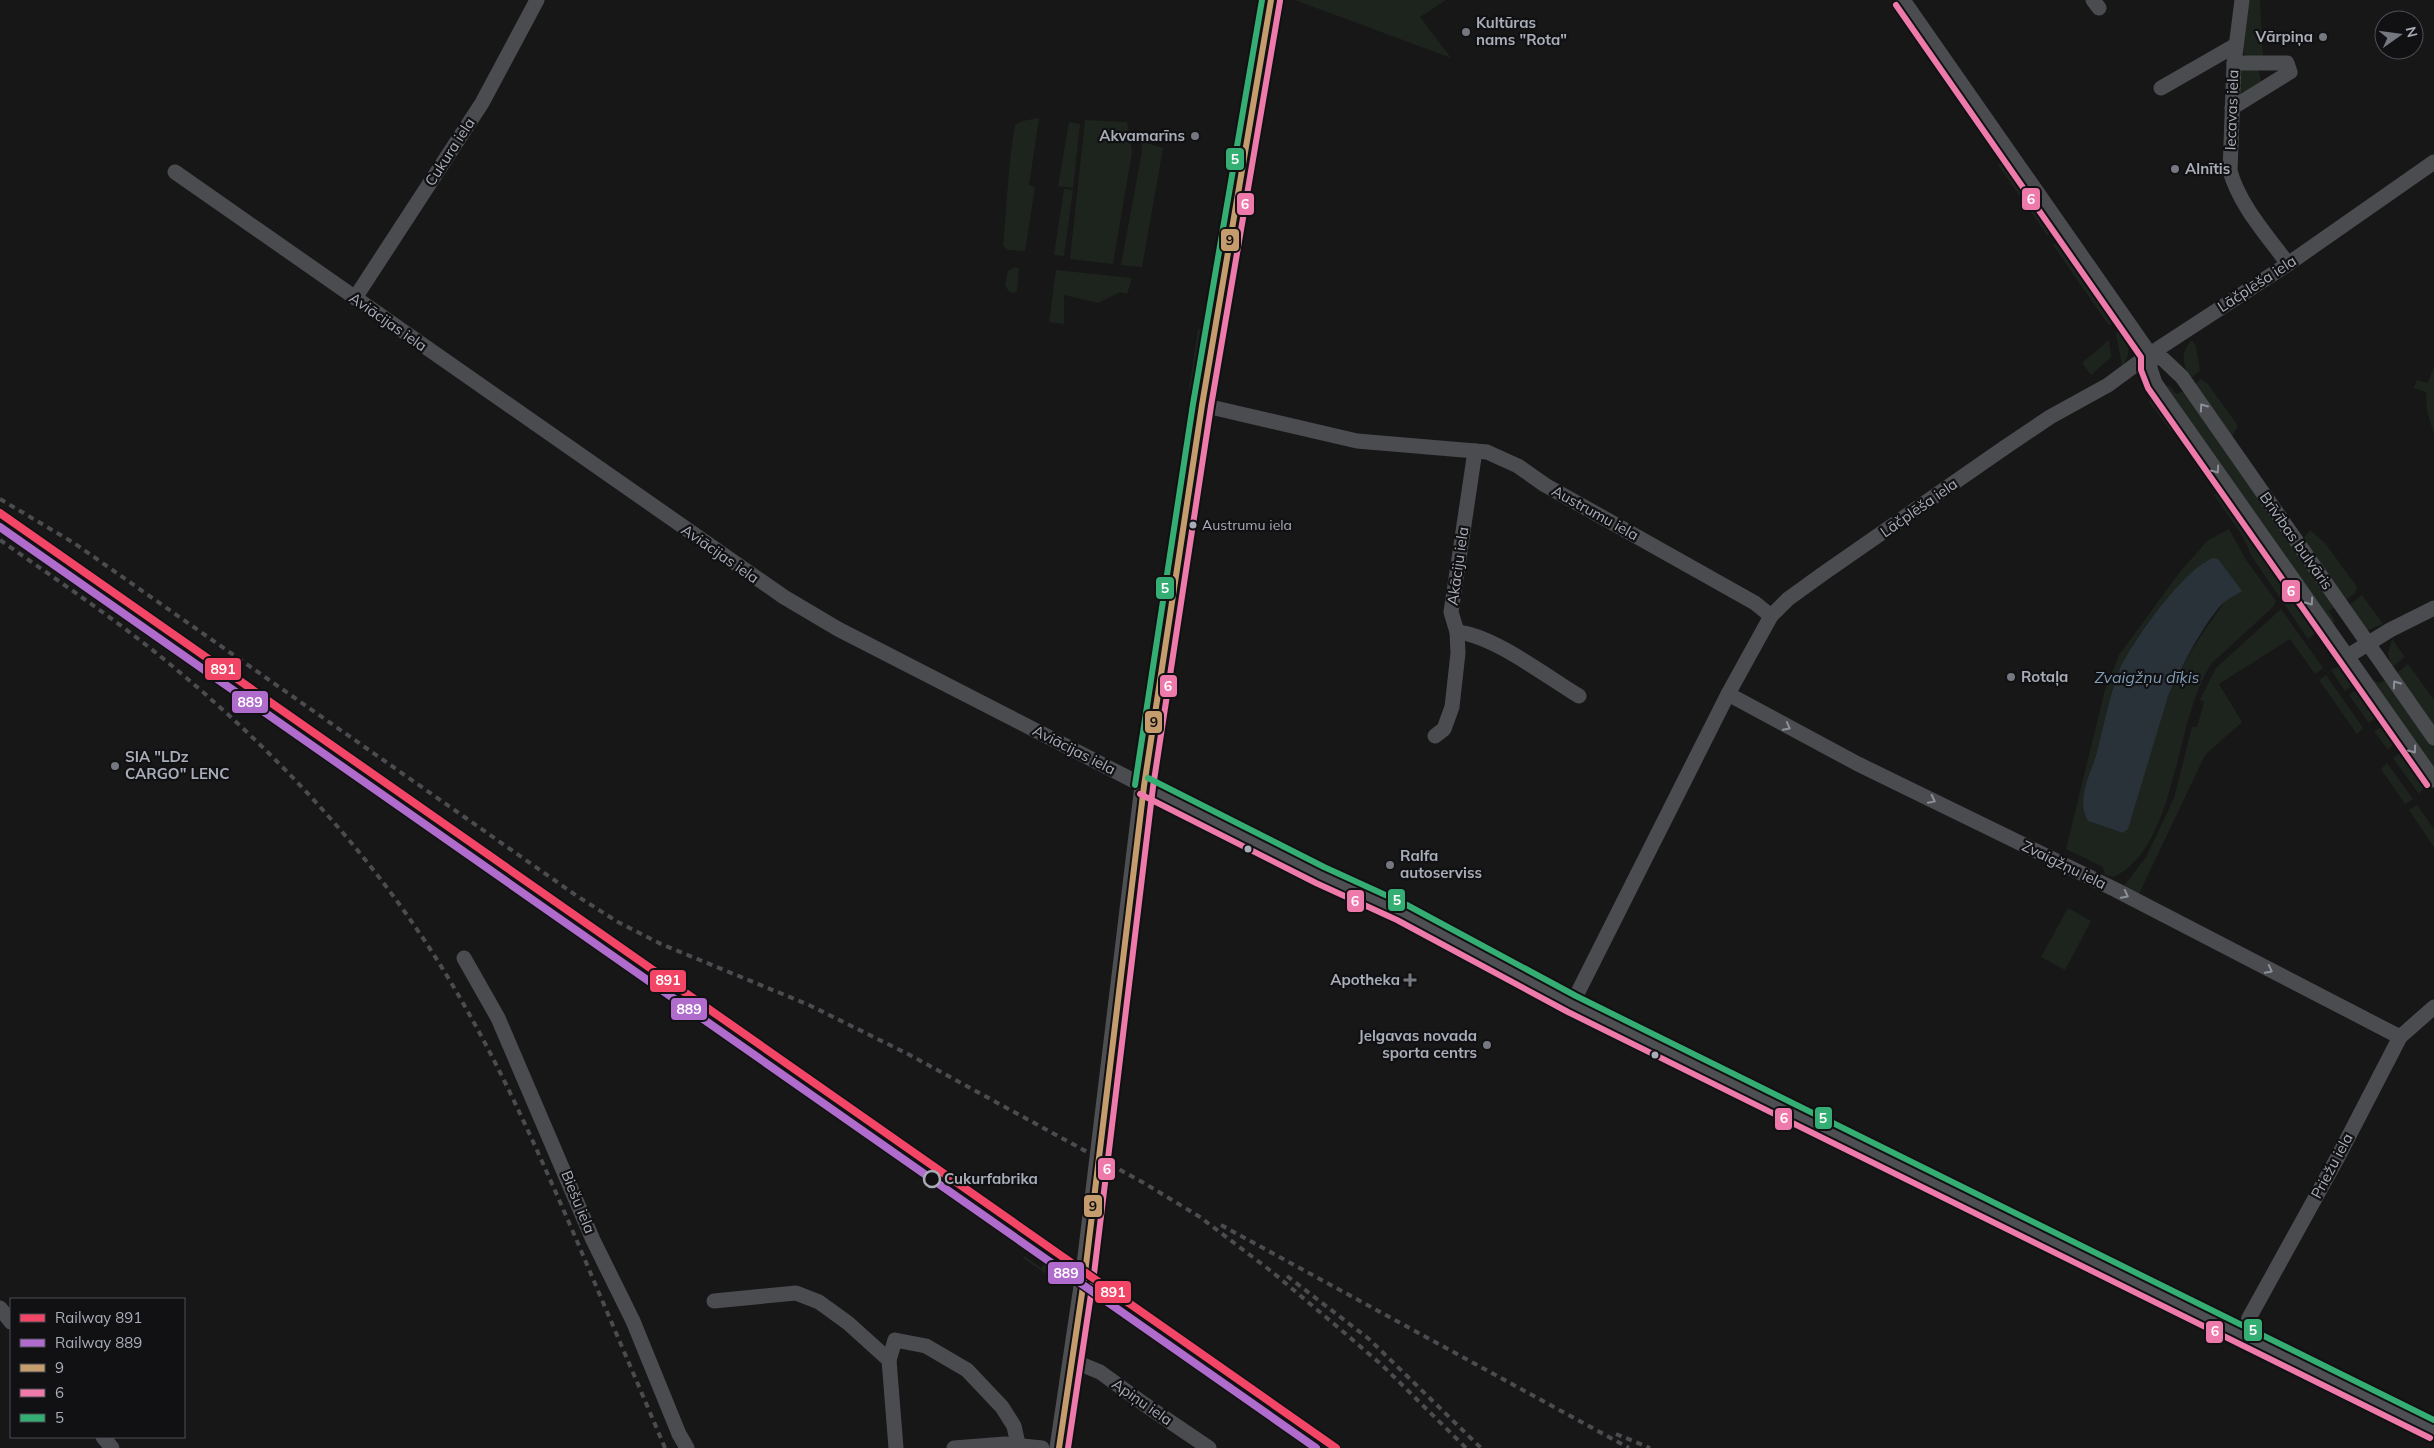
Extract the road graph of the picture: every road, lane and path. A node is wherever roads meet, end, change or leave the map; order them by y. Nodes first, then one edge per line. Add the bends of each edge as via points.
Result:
1 (537, 0) edge
2 (1271, 0) edge
3 (1903, 0) edge
4 (2242, 0) edge
5 (2236, 45) junction
6 (2234, 63) junction
7 (2161, 88) dead end
8 (2232, 108) junction
9 (2434, 162) edge
10 (174, 172) dead end
11 (2288, 264) junction
12 (355, 298) junction
13 (2150, 354) junction
14 (1202, 406) junction
15 (1474, 451) junction
16 (2434, 608) edge
17 (1771, 616) junction
18 (1457, 632) junction
19 (2367, 643) junction
20 (2348, 656) junction
21 (1728, 694) junction
22 (1579, 696) dead end
23 (1434, 736) dead end
24 (2434, 738) edge
25 (2434, 780) edge
26 (1144, 786) junction
27 (464, 958) dead end
28 (1572, 1004) junction
29 (2434, 1007) edge
30 (2400, 1037) junction
31 (714, 1301) dead end
32 (0, 1308) edge
33 (10, 1321) edge
34 (2243, 1336) junction
35 (890, 1360) junction
36 (1073, 1361) junction
37 (2434, 1430) edge
38 (104, 1438) edge
39 (1018, 1444) junction
40 (112, 1448) edge
41 (687, 1448) edge
42 (896, 1448) edge
43 (954, 1448) edge
44 (1042, 1448) edge
45 (1060, 1448) edge
46 (1209, 1448) edge

1 - 12 street, Cukura iela via 482,103
2 - 14 main road
3 - 13 street, Brīvības bulvāris
4 - 5 street, Iecavas iela
5 - 6 street, Iecavas iela
5 - 7 street
6 - 8 street, Iecavas iela
6 - 8 street via 2287,63 2290,72
8 - 11 street, Iecavas iela via 2229,154 2234,186
9 - 11 street, Lāčplēša iela
10 - 12 street, Aviācijas iela
11 - 13 street, Lāčplēša iela
12 - 26 street, Aviācijas iela via 784,598
13 - 17 street, Lāčplēša iela via 2108,385 2050,417 2004,448 1824,573
19 -> 13 street, Brīvības bulvāris via 2182,378 2163,359
13 -> 20 street, Brīvības bulvāris via 2155,383
14 - 15 street, Austrumu iela via 1358,442
14 - 26 main road
15 - 17 street, Austrumu iela via 1487,452 1518,466 1545,485 1755,603
15 - 18 street, Akāciju iela via 1451,612
16 - 19 street
17 - 21 street, Lāčplēša iela
18 - 22 street via 1491,643
18 - 23 street, Akāciju iela via 1452,707 1444,728
19 - 20 street
24 -> 19 street, Brīvības bulvāris
20 -> 25 street, Brīvības bulvāris
21 - 28 street, Lāčplēša iela
21 -> 30 street, Zvaigžņu iela via 1858,764 2116,890
26 - 28 main road, Aviācijas iela via 1320,875 1402,912
26 - 36 main road
27 - 41 street, Biešu iela via 498,1018
28 - 34 main road, Aviācijas iela
29 - 30 street, Priežu iela
30 - 34 street, Priežu iela via 2249,1318
31 - 35 street via 796,1293 819,1302
32 - 33 street
34 - 37 main road, Aviācijas iela
35 - 39 street via 895,1340 926,1346 967,1370 1002,1407 1014,1426
35 - 42 street
36 - 45 main road
36 - 46 street, Apiņu iela via 1100,1372
38 - 40 street
39 - 43 street
39 - 44 street

